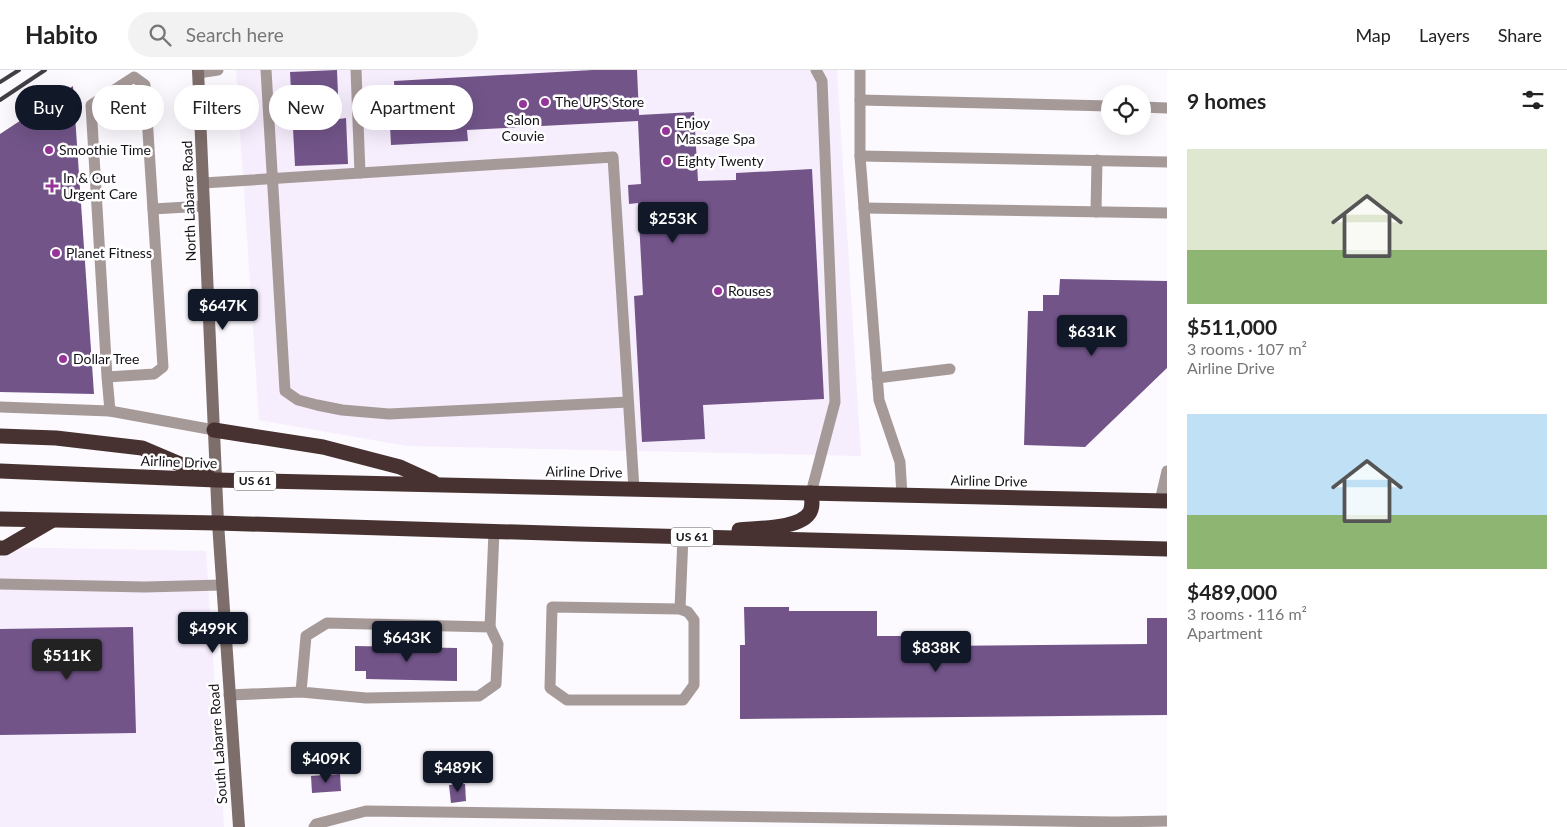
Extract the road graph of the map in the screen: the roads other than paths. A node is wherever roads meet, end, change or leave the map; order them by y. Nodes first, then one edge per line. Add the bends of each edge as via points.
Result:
1 (218, 70) edge
2 (266, 70) edge
3 (356, 70) edge
4 (860, 70) edge
5 (198, 71) edge
6 (819, 75) edge
7 (860, 100) junction
8 (1101, 106) edge
9 (1151, 107) edge
10 (1167, 108) edge
11 (860, 156) junction
12 (1097, 160) junction
13 (1167, 162) edge
14 (360, 173) junction
15 (273, 178) junction
16 (203, 183) junction
17 (204, 206) junction
18 (864, 208) junction
19 (153, 209) junction
20 (1096, 212) junction
21 (1167, 214) edge
22 (950, 369) dead end
23 (107, 376) junction
24 (877, 378) junction
25 (628, 402) junction
26 (0, 408) edge
27 (110, 411) junction
28 (214, 430) junction
29 (0, 436) edge
30 (0, 471) edge
31 (1167, 471) edge
32 (216, 480) junction
33 (439, 485) junction
34 (634, 489) junction
35 (811, 493) junction
36 (902, 495) junction
37 (1164, 501) edge
38 (0, 519) edge
39 (53, 520) junction
40 (218, 523) junction
41 (494, 531) junction
42 (678, 536) junction
43 (0, 548) edge
44 (1167, 549) edge
45 (0, 584) edge
46 (222, 585) junction
47 (680, 609) junction
48 (490, 627) junction
49 (301, 692) junction
50 (230, 695) junction
51 (1167, 821) edge
52 (239, 827) edge
53 (314, 827) edge

1 - 5 lane
2 - 15 lane
3 - 14 lane
4 - 7 lane
5 - 16 street, North Labarre Road
6 - 35 lane via 835,402
7 - 8 lane
7 - 11 lane
9 - 10 lane
11 - 12 lane
11 - 18 lane
12 - 13 lane
12 - 20 lane
14 - 15 lane
14 - 25 lane via 613,157
15 - 16 lane
15 - 25 lane via 285,391 298,400 342,410 390,414
16 - 17 street, North Labarre Road
17 - 19 lane
17 - 28 street, North Labarre Road
18 - 20 lane
18 - 24 lane
19 - 23 lane via 163,367 154,374
19 - 23 lane via 145,85 134,77 91,105
20 - 21 lane
22 - 24 lane
23 - 27 lane
24 - 36 lane via 880,408 900,462
25 - 34 lane
26 - 27 lane
27 - 28 lane
28 - 32 street, North Labarre Road
28 - 33 highway via 323,447 400,467
29 - 32 highway via 56,438 142,448
30 - 32 highway, Airline Drive / US 61
31 - 37 lane
32 - 33 highway, Airline Drive / US 61
32 - 40 street, South Labarre Road
33 - 34 highway, Airline Drive / US 61
34 - 35 highway, Airline Drive / US 61
35 - 36 highway, Airline Drive / US 61
35 - 42 highway via 809,514 803,520 788,525
36 - 37 highway, Airline Drive / US 61
38 - 39 highway, US 61
39 - 40 highway, US 61
39 - 43 highway
40 - 41 highway, US 61
40 - 46 street, South Labarre Road
41 - 42 highway, US 61
41 - 48 lane
42 - 44 highway, US 61
42 - 47 lane
45 - 46 lane
46 - 50 street, South Labarre Road
47 - 47 lane via 688,612 694,620 694,685 683,700 567,700 550,688 552,607
48 - 49 lane via 327,623 306,636
48 - 49 lane via 498,644 496,684 479,696 366,698
49 - 50 lane
50 - 52 street, South Labarre Road
51 - 53 lane via 366,811

